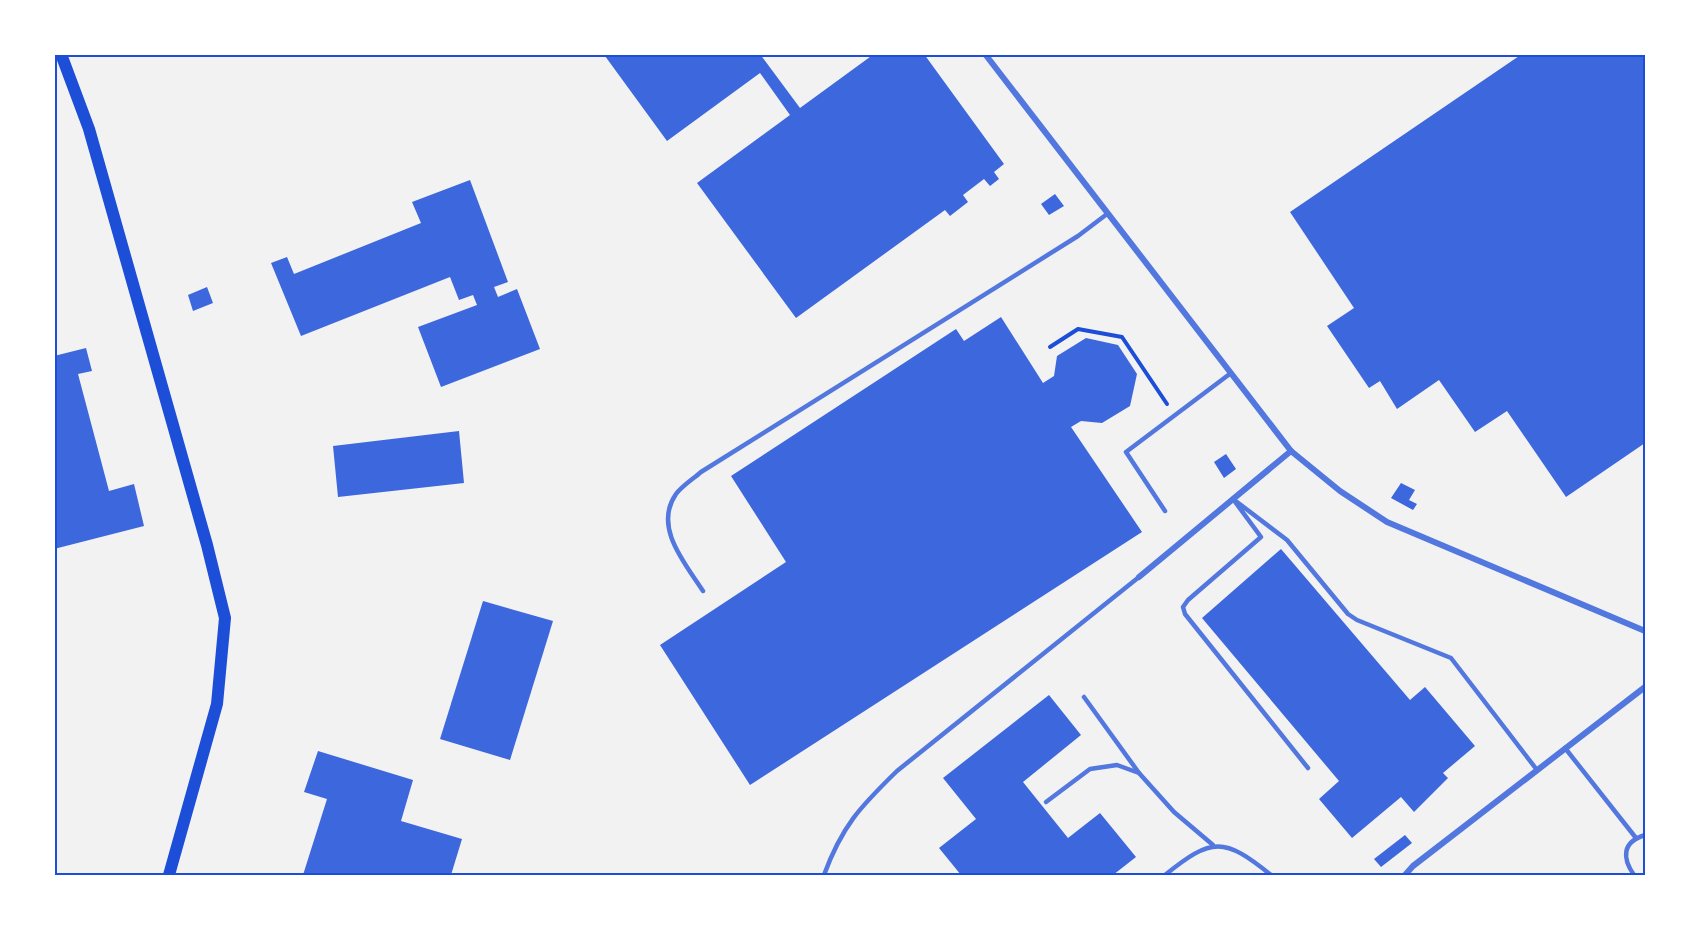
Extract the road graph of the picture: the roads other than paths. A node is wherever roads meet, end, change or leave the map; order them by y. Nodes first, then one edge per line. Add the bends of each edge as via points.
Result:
1 (61, 54) edge
2 (985, 54) edge
3 (1107, 214) junction
4 (1231, 373) junction
5 (1291, 451) junction
6 (1233, 499) junction
7 (1165, 511) dead end
8 (1139, 577) joint
9 (703, 591) dead end
10 (1645, 631) edge
11 (1645, 687) edge
12 (1084, 697) dead end
13 (1565, 748) junction
14 (1308, 768) dead end
15 (1537, 770) junction
16 (1139, 773) junction
17 (1046, 801) dead end
18 (1645, 835) edge
19 (1636, 838) junction
20 (1213, 845) junction
21 (169, 875) edge
22 (825, 875) edge
23 (1165, 875) edge
24 (1271, 875) edge
25 (1405, 875) edge
26 (1634, 875) edge

1 - 21 main road via 92,140 225,618 217,704
2 - 3 street
3 - 4 street
3 - 9 lane via 1078,236 701,472 676,494 668,517 671,540
4 - 5 street
4 - 7 lane via 1126,452
5 - 6 street
5 - 10 street via 1340,491 1387,522
6 - 8 street
6 - 14 lane via 1261,537 1183,608
6 - 15 lane via 1287,540 1357,621 1451,658
8 - 22 lane via 897,771 863,804 837,841
11 - 13 street
12 - 16 lane
13 - 15 street
13 - 19 lane
15 - 25 street
16 - 17 lane via 1117,765 1090,769
16 - 20 lane via 1174,812
18 - 19 lane
19 - 26 lane via 1625,855 1625,863
20 - 23 lane via 1192,853
20 - 24 lane via 1233,848

